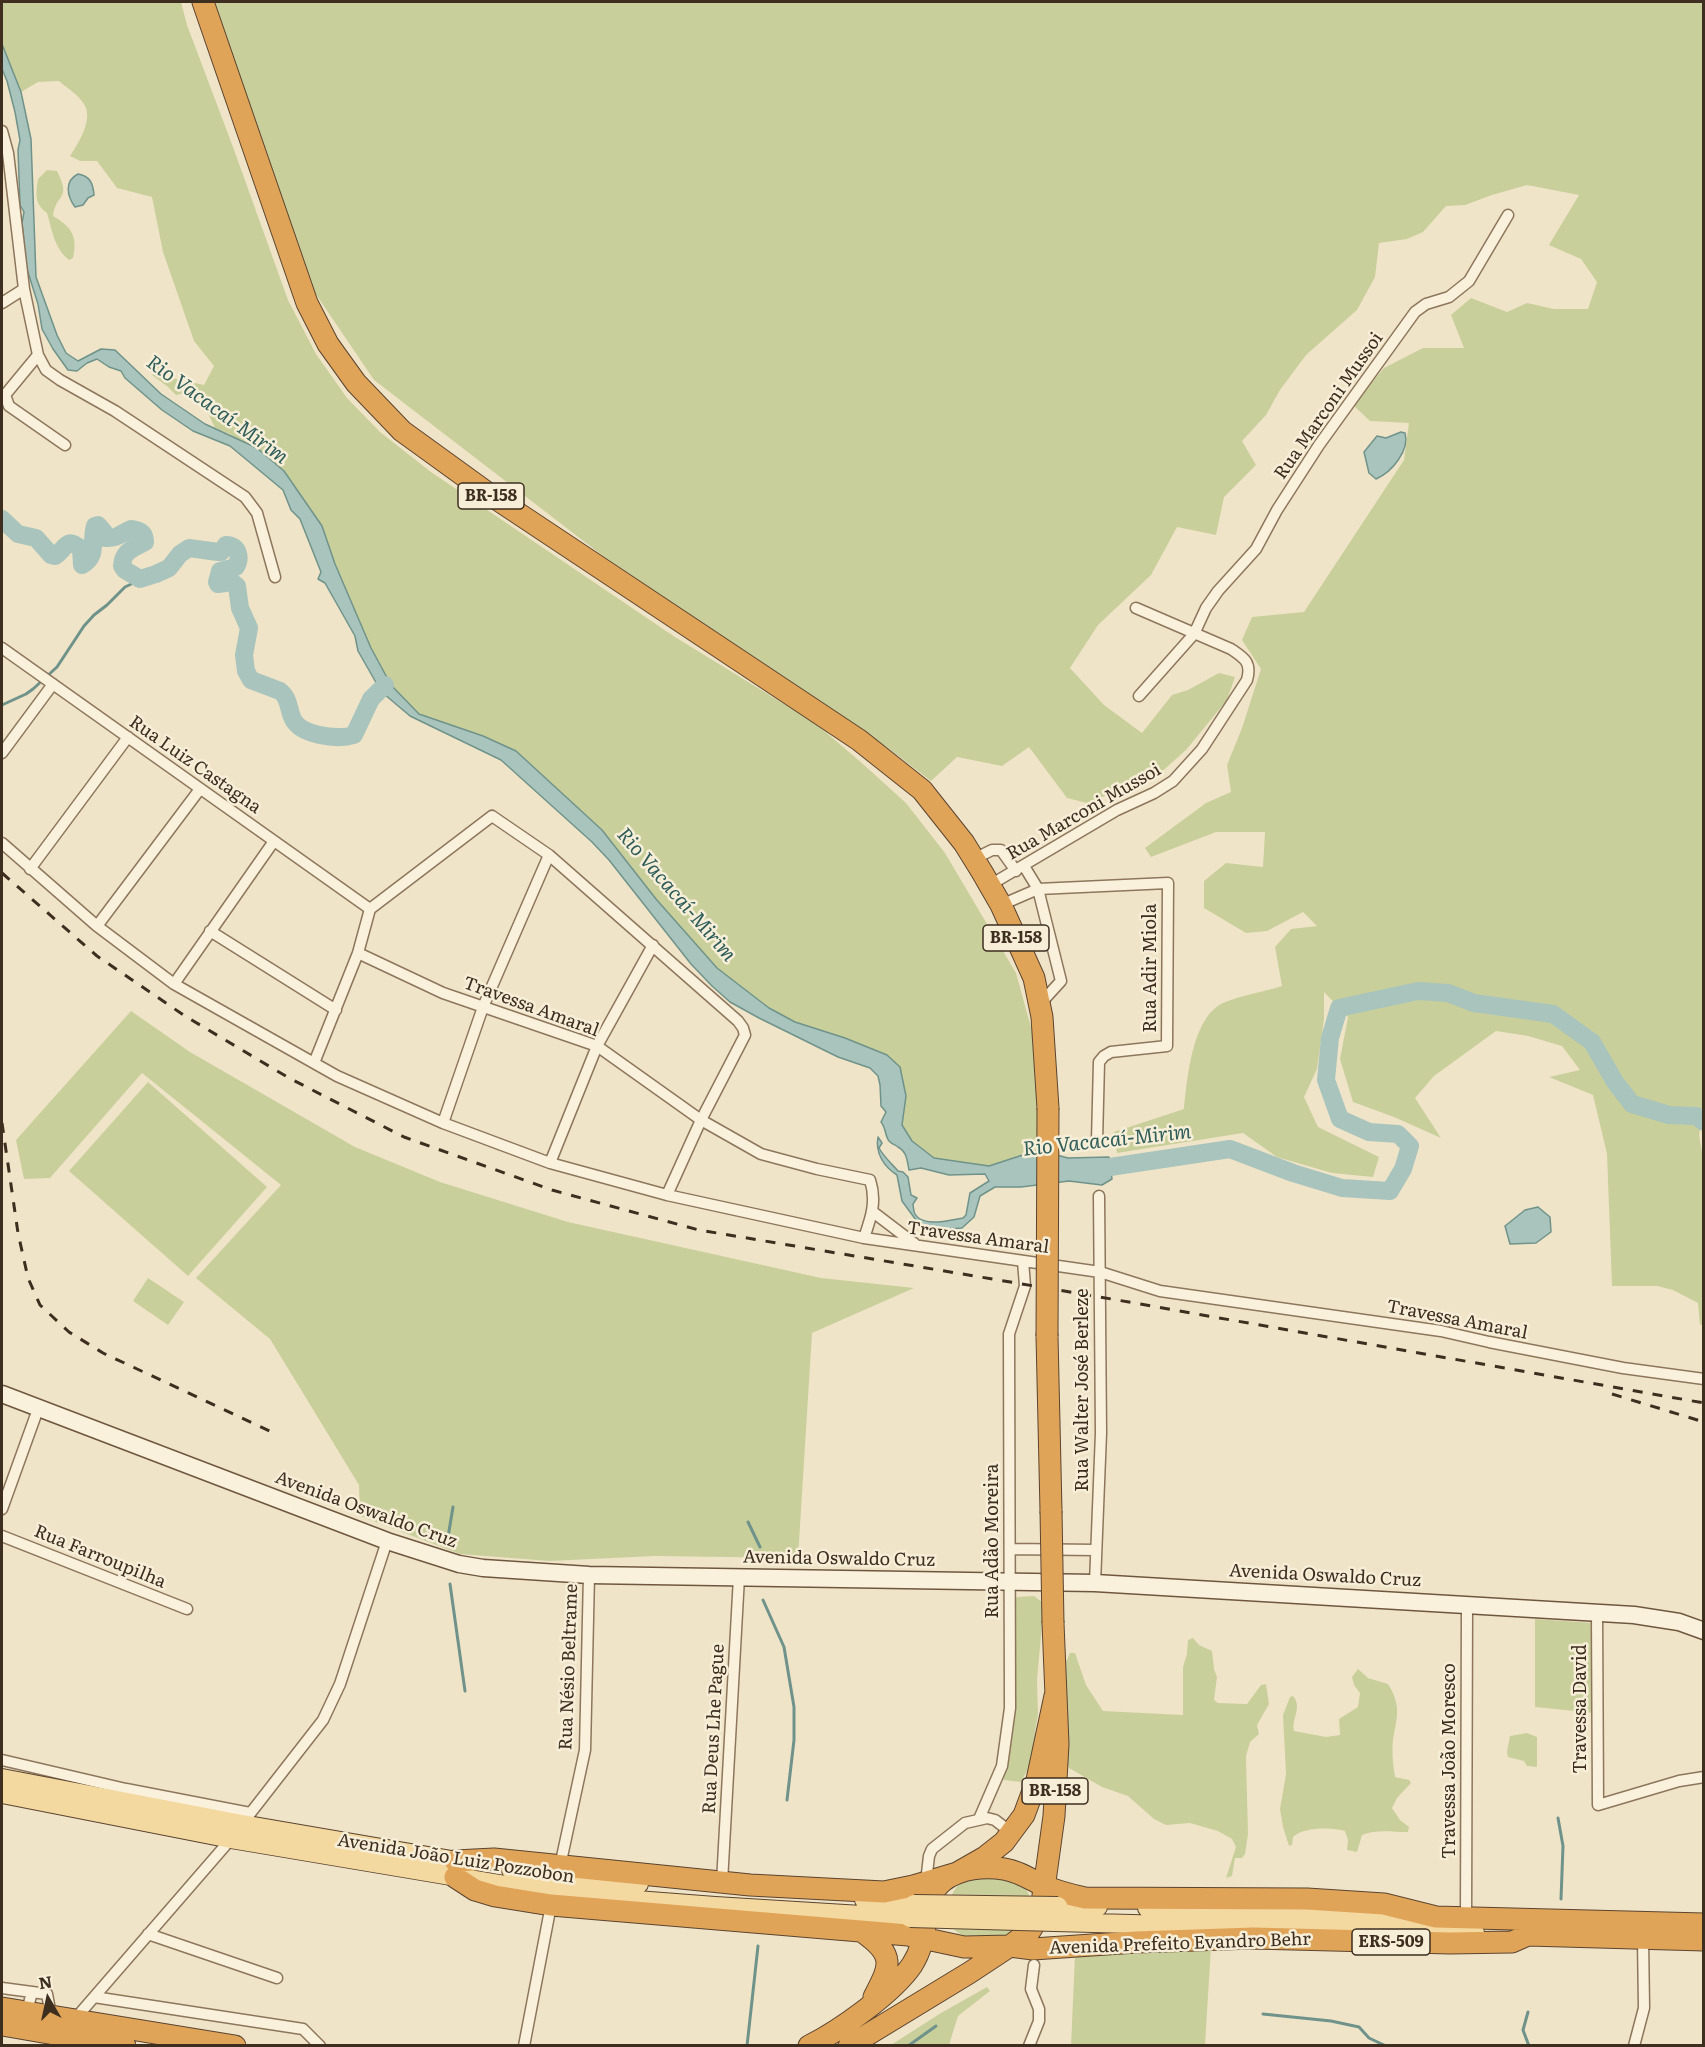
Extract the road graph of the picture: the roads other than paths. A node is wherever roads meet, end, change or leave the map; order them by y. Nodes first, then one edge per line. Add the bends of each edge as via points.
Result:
1 (203, 2) edge
2 (2, 131) edge
3 (1509, 215) dead end
4 (24, 289) junction
5 (2, 303) edge
6 (38, 355) junction
7 (65, 445) dead end
8 (275, 577) dead end
9 (1136, 608) dead end
10 (1194, 634) junction
11 (2, 648) edge
12 (53, 684) junction
13 (1139, 696) dead end
14 (128, 737) junction
15 (2, 753) edge
16 (200, 789) junction
17 (274, 841) junction
18 (2, 843) edge
19 (549, 855) junction
20 (974, 859) junction
21 (30, 869) junction
22 (1020, 869) junction
23 (990, 885) junction
24 (1038, 889) junction
25 (1001, 905) junction
26 (370, 909) junction
27 (98, 926) junction
28 (210, 932) junction
29 (653, 945) junction
30 (358, 953) junction
31 (174, 984) junction
32 (1040, 1005) junction
33 (483, 1007) junction
34 (336, 1010) junction
35 (597, 1046) junction
36 (314, 1063) junction
37 (701, 1120) junction
38 (443, 1123) junction
39 (1097, 1141) dead end
40 (550, 1163) junction
41 (667, 1195) junction
42 (1099, 1196) dead end
43 (873, 1212) junction
44 (864, 1238) junction
45 (917, 1246) junction
46 (1023, 1261) junction
47 (1100, 1272) junction
48 (1704, 1379) edge
49 (2, 1394) edge
50 (38, 1409) junction
51 (2, 1509) edge
52 (2, 1536) edge
53 (387, 1541) junction
54 (1010, 1549) junction
55 (1096, 1550) junction
56 (589, 1575) junction
57 (739, 1577) junction
58 (1010, 1582) junction
59 (1095, 1583) junction
60 (1467, 1604) junction
61 (187, 1609) dead end
62 (1597, 1612) junction
63 (1704, 1631) edge
64 (1055, 1696) junction
65 (2, 1760) edge
66 (1704, 1777) edge
67 (2, 1778) edge
68 (2, 1794) edge
69 (979, 1819) junction
70 (241, 1825) junction
71 (1012, 1833) junction
72 (560, 1866) junction
73 (455, 1869) junction
74 (957, 1873) junction
75 (722, 1882) junction
76 (926, 1882) junction
77 (1044, 1885) junction
78 (551, 1905) junction
79 (1057, 1914) junction
80 (1436, 1917) junction
81 (1466, 1917) junction
82 (1704, 1924) edge
83 (864, 1933) junction
84 (148, 1934) junction
85 (1528, 1935) junction
86 (925, 1937) junction
87 (1643, 1939) junction
88 (1704, 1940) edge
89 (1010, 1946) junction
90 (1034, 1965) dead end
91 (277, 1978) dead end
92 (2, 1988) edge
93 (94, 1997) junction
94 (30, 2001) junction
95 (870, 2005) junction
96 (2, 2008) edge
97 (75, 2019) junction
98 (2, 2025) edge
99 (125, 2046) edge
100 (235, 2046) edge
101 (320, 2046) edge
102 (524, 2046) edge
103 (808, 2046) edge
104 (849, 2046) edge
105 (1029, 2046) edge
106 (1634, 2046) edge

1 - 20 highway, BR-158 via 307,303 328,344 356,383 402,431 489,494 859,740 922,790
2 - 4 street
3 - 10 street, Rua Marconi Mussoi via 1469,280 1449,297 1415,312 1319,445 1256,549 1206,608
4 - 5 street
4 - 6 street
6 - 7 street via 5,400
6 - 8 street via 46,369 60,380 115,411 245,497 257,513
9 - 10 street, Rua Marconi Mussoi
10 - 13 street, Rua Marconi Mussoi
10 - 22 street, Rua Marconi Mussoi via 1245,658 1250,671 1202,749 1173,781
11 - 12 street, Rua Luiz Castagna
12 - 14 street, Rua Luiz Castagna
12 - 15 street
14 - 16 street, Rua Luiz Castagna
14 - 21 street
16 - 17 street, Rua Luiz Castagna
16 - 27 street
17 - 26 street, Rua Luiz Castagna
17 - 28 street
18 - 21 street
19 - 26 street via 492,816
19 - 29 street
19 - 33 street
20 - 22 street via 1001,850
20 - 23 highway, BR-158
21 - 27 street
22 - 23 street, Rua Marconi Mussoi
22 - 24 street
23 - 25 highway, BR-158
24 - 25 street
24 - 32 street via 1061,981
24 - 39 street, Rua Adir Miola via 1167,883 1167,1046 1110,1052 1099,1062
25 - 32 highway, BR-158 via 1034,978
26 - 30 street
27 - 31 street
28 - 31 street
28 - 34 street
29 - 35 street
29 - 37 street via 738,1021 745,1035
30 - 33 street, Travessa Amaral via 443,993
30 - 34 street
31 - 36 street
32 - 64 highway, BR-158, bridge via 1048,1108 1047,1336
33 - 35 street, Travessa Amaral
33 - 38 street
34 - 36 street
35 - 37 street, Travessa Amaral
35 - 40 street
36 - 38 street
37 - 41 street
37 - 43 street, Travessa Amaral via 761,1154 870,1180
38 - 40 street
40 - 41 street
41 - 44 street
42 - 47 street, Rua Walter José Berleze
43 - 44 street, Travessa Amaral
43 - 45 street
44 - 45 street, Travessa Amaral
45 - 46 street, Travessa Amaral
46 - 47 street, Travessa Amaral
46 - 54 street, Rua Adão Moreira via 1025,1286 1009,1334
47 - 48 street, Travessa Amaral via 1160,1291 1441,1330 1623,1368
47 - 55 street, Rua Walter José Berleze via 1101,1433
49 - 50 street, Avenida Oswaldo Cruz
50 - 51 street
50 - 53 street, Avenida Oswaldo Cruz
52 - 61 street, Rua Farroupilha
53 - 56 street, Avenida Oswaldo Cruz via 459,1564
53 - 70 street via 340,1684 323,1720
54 - 55 street
54 - 58 street, Rua Adão Moreira
55 - 59 street, Rua Walter José Berleze
56 - 57 street, Avenida Oswaldo Cruz
56 - 72 street, Rua Nésio Beltrame via 585,1750
57 - 58 street, Avenida Oswaldo Cruz
57 - 75 street, Rua Deus Lhe Pague
58 - 59 street, Avenida Oswaldo Cruz
58 - 69 street, Rua Adão Moreira via 1010,1708 1002,1766
59 - 60 street, Avenida Oswaldo Cruz
60 - 62 street, Avenida Oswaldo Cruz
60 - 81 street, Travessa João Moresco
62 - 63 street, Avenida Oswaldo Cruz via 1679,1622
62 - 66 street, Travessa David via 1598,1805
64 - 71 highway, BR-158 via 1037,1780 1024,1815
64 - 77 highway, BR-158 via 1058,1744 1054,1815
65 - 70 street via 126,1789
67 - 70 main road, Avenida João Luiz Pozzobon
68 - 70 main road, Avenida João Luiz Pozzobon
69 - 71 street via 995,1820
69 - 76 street via 965,1823 932,1849
70 - 73 main road, Avenida João Luiz Pozzobon
70 - 84 street
71 - 74 highway, BR-158 via 994,1851
72 - 73 highway via 494,1859
72 - 75 highway
73 - 78 highway via 475,1890
73 - 79 main road, Avenida João Luiz Pozzobon, bridge via 912,1911
74 - 76 highway
74 - 77 highway via 1005,1869
74 - 86 highway, BR-158 via 932,1893
75 - 76 highway via 884,1892
77 - 80 highway, Avenida Prefeito Evandro Behr / ERS-509 via 1085,1898 1307,1899 1384,1904
77 - 89 highway, BR-158 via 1038,1918 1030,1931
78 - 83 highway
78 - 102 street
79 - 80 main road, Avenida Prefeito Evandro Behr / ERS-509
79 - 85 main road, Avenida Prefeito Evandro Behr / ERS-509
80 - 81 highway, Avenida Prefeito Evandro Behr / ERS-509
81 - 82 highway, Avenida Prefeito Evandro Behr / ERS-509
83 - 86 highway
83 - 95 highway via 879,1944 887,1960 886,1973
84 - 91 street
84 - 93 street
85 - 87 highway, Avenida Prefeito Evandro Behr / ERS-509
85 - 89 highway, Avenida Prefeito Evandro Behr / ERS-509 via 1512,1942 1252,1938 1052,1948
86 - 89 highway via 964,1947
86 - 95 highway, BR-158 via 911,1966
87 - 88 highway, Avenida Prefeito Evandro Behr / ERS-509
87 - 106 street via 1644,2008
89 - 104 highway, BR-158
90 - 105 street via 1031,1989 1039,2021
92 - 94 street
93 - 97 street
93 - 101 street via 303,2029
94 - 96 highway
94 - 97 highway via 51,2015
95 - 103 highway, BR-158
97 - 100 highway
98 - 99 highway

